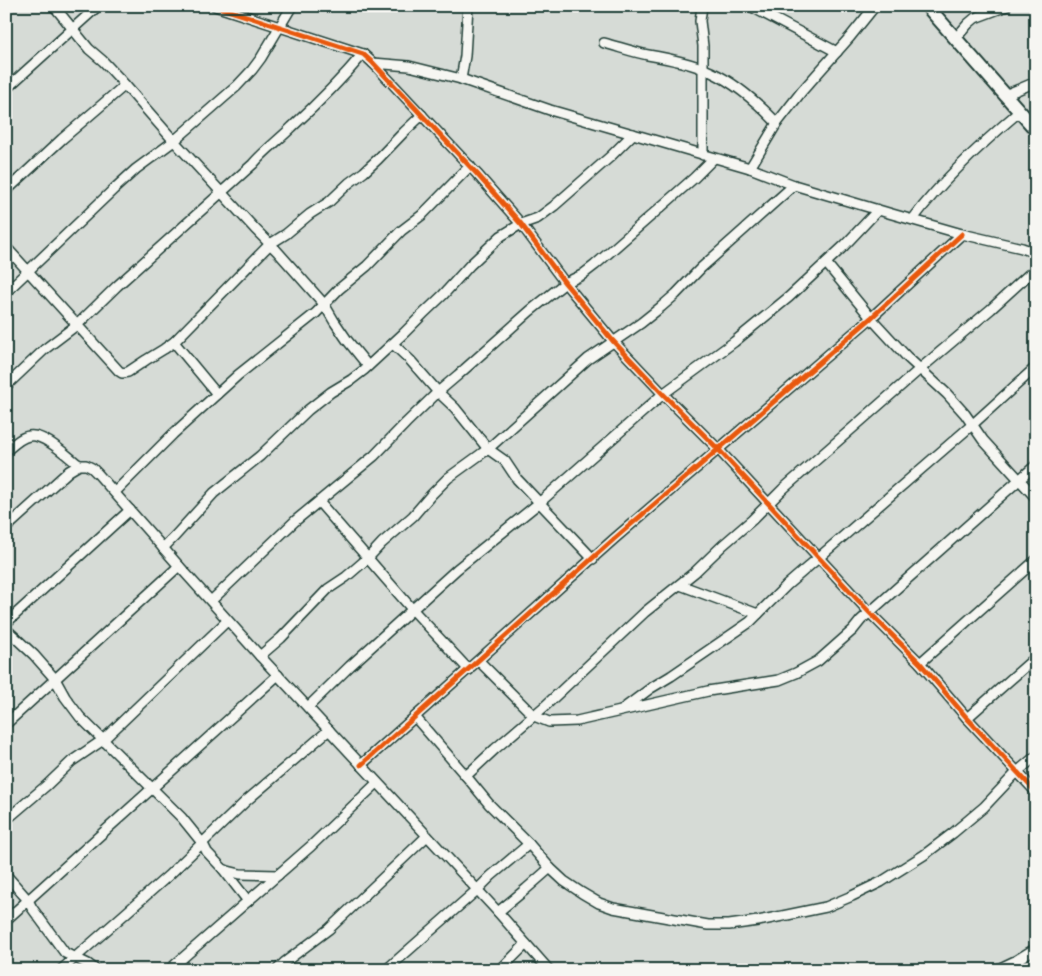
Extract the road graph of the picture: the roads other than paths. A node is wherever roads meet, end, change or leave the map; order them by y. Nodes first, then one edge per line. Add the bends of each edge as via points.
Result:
1 (54, 6) edge
2 (98, 6) edge
3 (215, 6) edge
4 (292, 6) edge
5 (468, 6) edge
6 (702, 6) edge
7 (750, 6) edge
8 (876, 6) edge
9 (927, 6) edge
10 (1007, 6) edge
11 (279, 27) junction
12 (72, 29) junction
13 (956, 38) junction
14 (604, 43) dead end
15 (837, 52) junction
16 (363, 54) junction
17 (373, 63) junction
18 (703, 69) junction
19 (461, 79) junction
20 (1036, 82) edge
21 (125, 85) junction
22 (6, 89) edge
23 (1005, 95) junction
24 (1020, 111) junction
25 (422, 115) junction
26 (777, 123) junction
27 (1036, 130) edge
28 (634, 134) junction
29 (174, 141) junction
30 (703, 155) junction
31 (714, 158) junction
32 (470, 166) junction
33 (750, 168) junction
34 (794, 185) junction
35 (6, 191) edge
36 (222, 192) junction
37 (878, 210) junction
38 (913, 219) junction
39 (521, 224) junction
40 (962, 234) junction
41 (270, 244) junction
42 (6, 247) edge
43 (1036, 254) edge
44 (826, 264) junction
45 (1036, 268) edge
46 (28, 271) junction
47 (565, 283) junction
48 (8, 289) edge
49 (324, 304) junction
50 (870, 318) junction
51 (78, 324) junction
52 (613, 341) junction
53 (174, 342) junction
54 (393, 344) junction
55 (368, 366) junction
56 (1036, 367) edge
57 (920, 370) junction
58 (6, 386) edge
59 (438, 392) junction
60 (217, 394) junction
61 (662, 394) junction
62 (972, 424) junction
63 (488, 449) junction
64 (718, 449) junction
65 (6, 451) edge
66 (79, 465) junction
67 (1036, 465) edge
68 (1019, 480) junction
69 (114, 492) junction
70 (1036, 498) edge
71 (319, 502) junction
72 (539, 503) junction
73 (768, 504) junction
74 (130, 510) junction
75 (6, 528) edge
76 (163, 548) junction
77 (368, 558) junction
78 (593, 559) junction
79 (819, 559) junction
80 (1036, 560) edge
81 (179, 566) junction
82 (680, 584) junction
83 (211, 601) junction
84 (412, 610) junction
85 (870, 613) junction
86 (758, 614) junction
87 (227, 621) junction
88 (6, 623) edge
89 (6, 629) edge
90 (260, 656) junction
91 (1036, 657) edge
92 (479, 660) junction
93 (920, 663) junction
94 (468, 670) junction
95 (278, 675) junction
96 (55, 680) junction
97 (308, 707) junction
98 (620, 711) junction
99 (534, 716) junction
100 (415, 717) junction
101 (967, 718) junction
102 (6, 724) edge
103 (329, 730) junction
104 (103, 740) junction
105 (1036, 756) edge
106 (361, 765) junction
107 (1017, 772) junction
108 (466, 776) junction
109 (377, 782) junction
110 (151, 788) junction
111 (1036, 792) edge
112 (6, 820) edge
113 (427, 836) junction
114 (202, 844) junction
115 (529, 844) junction
116 (550, 868) junction
117 (223, 869) junction
118 (6, 875) edge
119 (278, 875) junction
120 (477, 890) junction
121 (28, 900) junction
122 (248, 901) junction
123 (498, 912) junction
124 (6, 920) edge
125 (526, 944) junction
126 (1036, 948) edge
127 (74, 958) junction
128 (61, 970) edge
129 (96, 970) edge
130 (169, 970) edge
131 (277, 970) edge
132 (386, 970) edge
133 (500, 970) edge
134 (549, 970) edge
135 (996, 970) edge

1 - 12 street
2 - 12 street
3 - 11 street
4 - 11 street
5 - 19 street via 466,56
6 - 18 street
7 - 15 street
8 - 15 street
9 - 13 street
10 - 13 street via 975,18
11 - 16 street
11 - 29 street via 252,70
12 - 21 street
12 - 22 street
13 - 23 street
14 - 18 street
15 - 26 street
16 - 17 street
16 - 36 street via 318,102
17 - 19 street via 409,66
17 - 25 street
18 - 26 street via 746,93
18 - 30 street
19 - 28 street via 550,110
20 - 23 street
21 - 29 street
21 - 35 street
23 - 24 street
24 - 27 street
24 - 38 street via 975,151
25 - 32 street
25 - 41 street via 329,202
26 - 33 street
28 - 30 street
28 - 39 street via 554,206 538,218
29 - 36 street
29 - 46 street via 114,188
30 - 31 street
31 - 33 street
31 - 47 street via 595,265
32 - 39 street
32 - 49 street
33 - 34 street
34 - 37 street
34 - 52 street via 661,307
36 - 41 street
36 - 51 street
37 - 38 street
37 - 44 street
38 - 40 street
39 - 47 street
39 - 54 street via 484,251
40 - 43 street
40 - 50 street
41 - 49 street
41 - 53 street
42 - 46 street
44 - 50 street
44 - 61 street via 734,342
45 - 57 street
46 - 48 street
46 - 51 street
47 - 52 street
47 - 59 street
49 - 55 street
49 - 60 street
50 - 57 street
50 - 64 street
51 - 53 street via 122,373
51 - 58 street
52 - 61 street
52 - 63 street via 588,359
53 - 60 street
54 - 55 street
54 - 59 street
55 - 76 street via 308,410 260,456 214,493
56 - 62 street
57 - 62 street via 947,394
57 - 73 street
59 - 63 street
59 - 71 street via 374,456
60 - 69 street
61 - 64 street
61 - 72 street
62 - 68 street
62 - 79 street
63 - 72 street via 505,462
63 - 77 street via 448,478
64 - 73 street
64 - 78 street
65 - 66 street via 22,438 35,436 58,448
66 - 69 street via 92,468
66 - 75 street
67 - 68 street
68 - 70 street
68 - 85 street
69 - 74 street
71 - 77 street
71 - 83 street
72 - 78 street
72 - 84 street
73 - 79 street
73 - 82 street
74 - 76 street
74 - 88 street
76 - 81 street
77 - 84 street
77 - 90 street via 328,589
78 - 92 street
79 - 85 street
79 - 86 street
80 - 93 street
81 - 83 street
81 - 96 street
82 - 86 street
82 - 99 street via 645,612
83 - 87 street
84 - 94 street
84 - 97 street
85 - 93 street
85 - 98 street via 818,661 779,680 708,691
86 - 98 street
87 - 90 street
87 - 104 street
89 - 96 street via 34,654
90 - 95 street
91 - 101 street
92 - 94 street
92 - 99 street
93 - 101 street
94 - 100 street
95 - 97 street
95 - 110 street
96 - 102 street
96 - 104 street via 80,717
97 - 103 street
98 - 99 street via 578,721 548,722
99 - 108 street
100 - 106 street
100 - 108 street
101 - 107 street
103 - 106 street
103 - 114 street via 245,802
104 - 110 street
104 - 112 street via 72,761
105 - 107 street
106 - 109 street
107 - 111 street
107 - 116 street via 953,833 881,882 826,906 758,921 708,925 613,908 564,881
108 - 115 street
109 - 113 street
109 - 119 street
110 - 114 street via 182,818
110 - 121 street
113 - 120 street
113 - 131 street via 329,928
114 - 117 street
114 - 127 street
115 - 116 street
115 - 120 street
116 - 123 street
117 - 119 street via 240,874
117 - 122 street
118 - 121 street
119 - 122 street
120 - 123 street
120 - 132 street
121 - 124 street
121 - 127 street via 61,948
122 - 130 street
123 - 125 street
125 - 133 street
125 - 134 street
126 - 135 street
127 - 128 street
127 - 129 street

